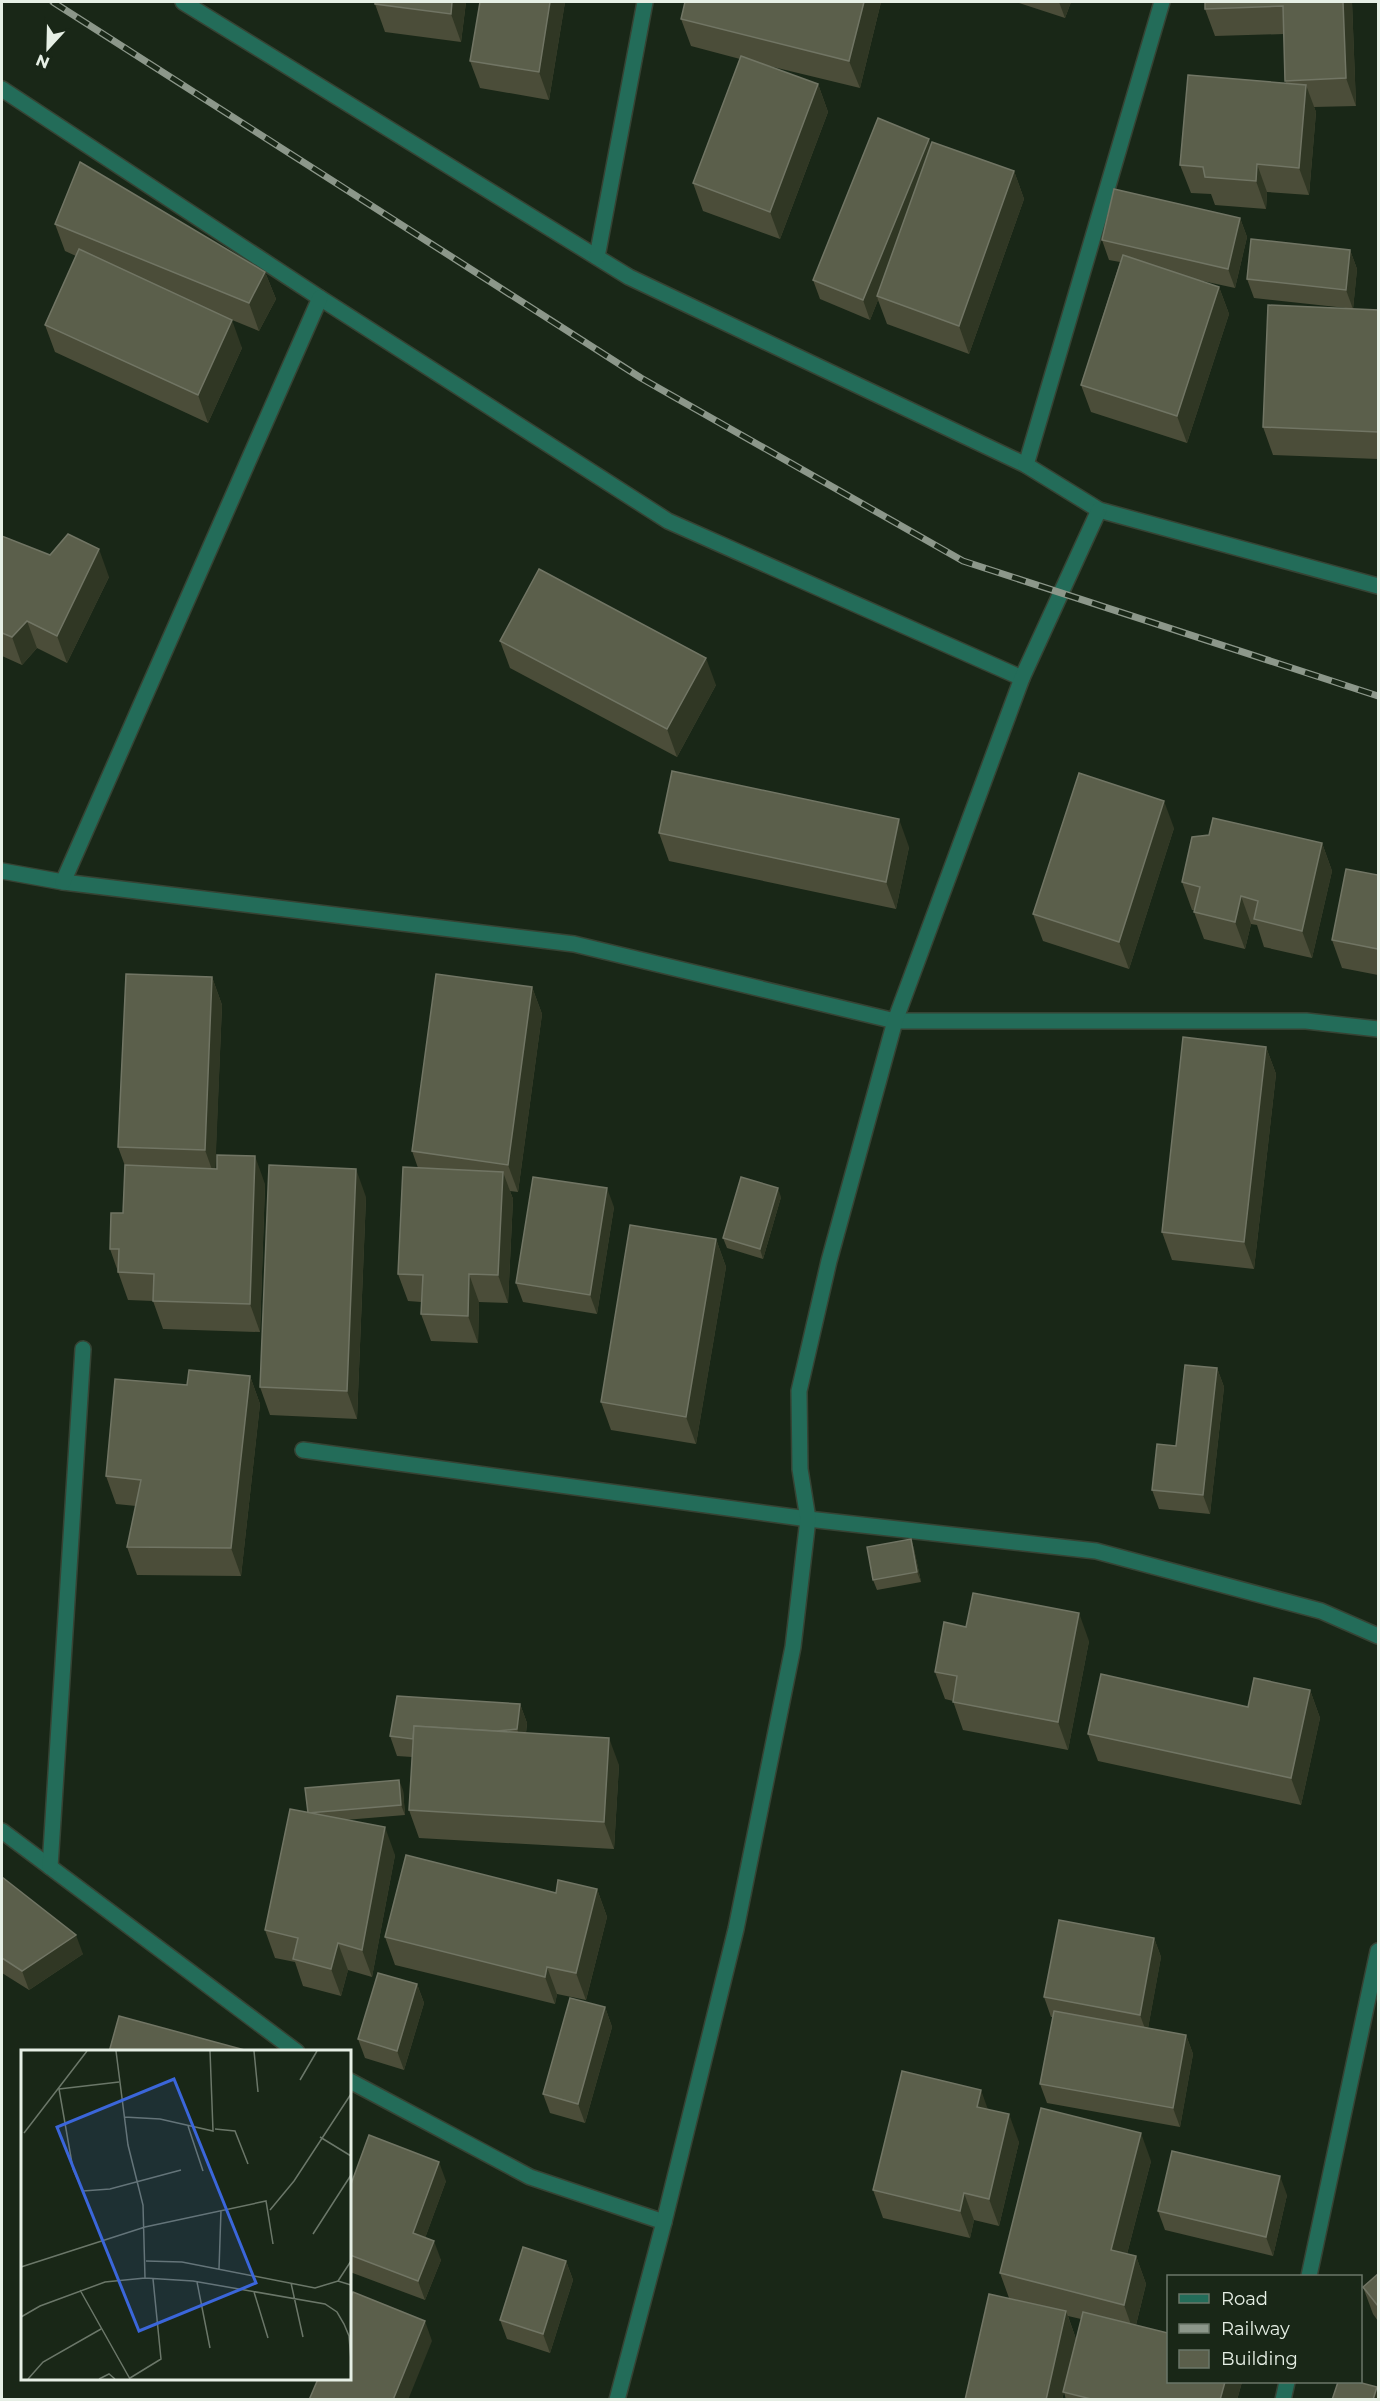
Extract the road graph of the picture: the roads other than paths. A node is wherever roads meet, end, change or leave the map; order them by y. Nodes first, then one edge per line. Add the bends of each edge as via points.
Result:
1 (183, 2) edge
2 (645, 2) edge
3 (1162, 2) edge
4 (2, 89) edge
5 (597, 257) junction
6 (320, 298) junction
7 (1026, 465) junction
8 (1099, 510) junction
9 (1378, 586) edge
10 (1022, 678) junction
11 (2, 872) edge
12 (63, 882) junction
13 (896, 1021) junction
14 (1378, 1029) edge
15 (83, 1349) dead end
16 (303, 1450) dead end
17 (808, 1519) junction
18 (1378, 1636) edge
19 (2, 1831) edge
20 (50, 1867) junction
21 (1378, 1951) edge
22 (294, 2050) edge
23 (351, 2082) edge
24 (664, 2222) junction
25 (1309, 2275) edge
26 (1287, 2383) edge
27 (617, 2400) edge
28 (1283, 2400) edge

1 - 5 street
2 - 5 street
3 - 7 street
4 - 6 street
5 - 7 street via 628,277
6 - 10 street via 668,521
6 - 12 street
7 - 8 street
8 - 9 street
8 - 10 street
10 - 13 street
11 - 12 street
12 - 13 street via 574,944
13 - 14 street via 1306,1021
13 - 17 street via 829,1261 800,1390 800,1469
15 - 20 street
16 - 17 street
17 - 18 street via 1096,1551 1321,1611
17 - 24 street via 793,1647 746,1882
19 - 20 street
20 - 22 street
21 - 25 street
23 - 24 street via 530,2176
24 - 27 street
26 - 28 street

